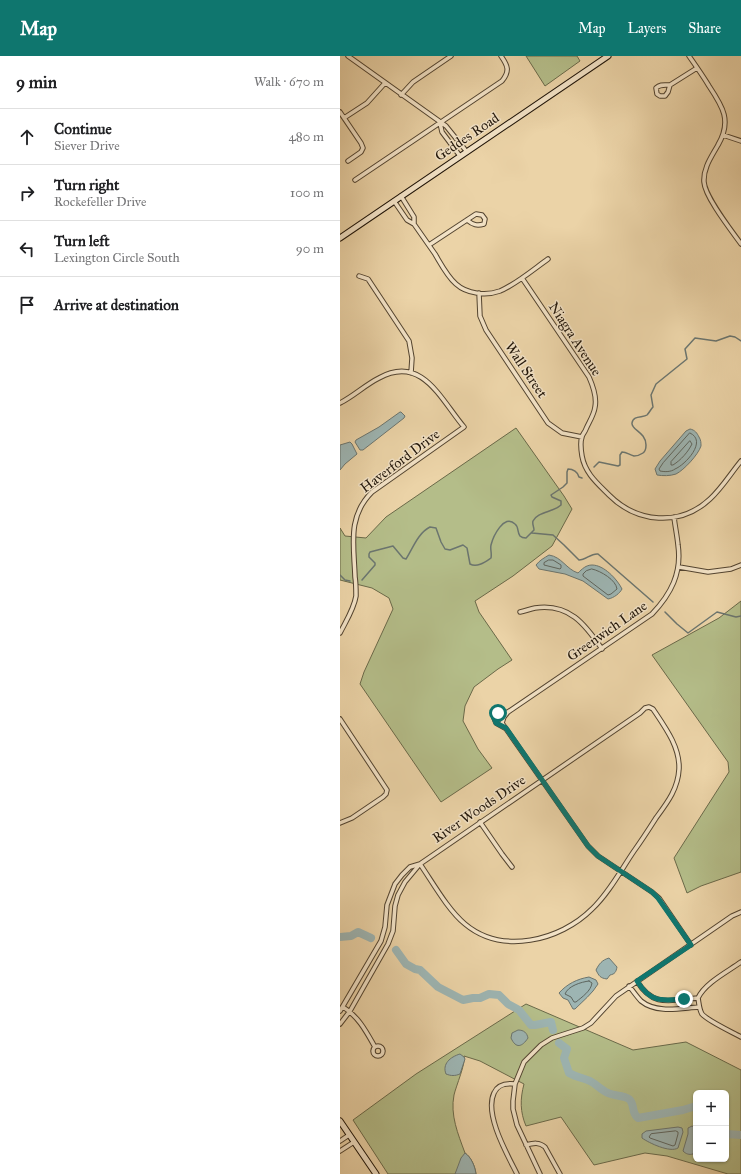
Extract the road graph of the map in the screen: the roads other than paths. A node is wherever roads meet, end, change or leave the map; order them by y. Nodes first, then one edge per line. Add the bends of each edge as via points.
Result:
1 (348, 56) edge
2 (451, 56) edge
3 (501, 56) edge
4 (689, 56) edge
5 (604, 57) edge
6 (697, 68) junction
7 (384, 82) junction
8 (670, 85) dead end
9 (402, 94) junction
10 (340, 112) edge
11 (344, 118) junction
12 (440, 123) junction
13 (723, 135) junction
14 (741, 141) edge
15 (467, 152) junction
16 (460, 156) junction
17 (348, 161) dead end
18 (355, 180) dead end
19 (401, 196) junction
20 (394, 201) junction
21 (467, 220) junction
22 (414, 224) junction
23 (340, 238) edge
24 (741, 244) edge
25 (429, 245) junction
26 (548, 260) dead end
27 (359, 276) dead end
28 (522, 278) junction
29 (480, 293) junction
30 (411, 373) junction
31 (340, 403) edge
32 (582, 437) junction
33 (741, 461) edge
34 (674, 517) junction
35 (741, 565) edge
36 (679, 567) junction
37 (520, 612) dead end
38 (340, 633) edge
39 (602, 649) junction
40 (508, 712) junction
41 (340, 719) edge
42 (506, 728) junction
43 (542, 780) junction
44 (340, 822) edge
45 (480, 822) junction
46 (420, 864) junction
47 (512, 867) dead end
48 (621, 871) junction
49 (741, 912) edge
50 (691, 945) junction
51 (741, 962) edge
52 (637, 981) junction
53 (629, 986) junction
54 (651, 997) junction
55 (698, 998) junction
56 (684, 999) junction
57 (647, 1004) junction
58 (685, 1007) junction
59 (699, 1007) junction
60 (341, 1009) edge
61 (350, 1011) junction
62 (340, 1024) edge
63 (741, 1037) edge
64 (374, 1047) dead end
65 (515, 1084) junction
66 (340, 1122) edge
67 (349, 1135) junction
68 (340, 1141) edge
69 (354, 1142) junction
70 (526, 1145) junction
71 (340, 1151) edge
72 (376, 1174) edge
73 (517, 1174) edge
74 (540, 1174) edge
75 (560, 1174) edge

1 - 7 street
2 - 9 street via 413,82
3 - 12 street via 508,69 506,77
4 - 6 street
5 - 15 main road, Geddes Road
6 - 8 street
6 - 13 street via 721,103 725,120
7 - 9 street
7 - 11 street via 367,103
9 - 12 street
10 - 11 street
11 - 17 street via 363,148
12 - 15 street via 446,126
12 - 16 street via 442,132
12 - 18 street
13 - 14 street
13 - 24 street via 706,170 705,189
15 - 16 main road, Geddes Road
16 - 19 main road, Geddes Road
19 - 20 main road, Geddes Road
19 - 22 street via 414,217
20 - 22 street via 407,220
20 - 23 main road, Geddes Road
21 - 21 street via 478,226 484,224 485,219 482,215 476,214
21 - 25 street
22 - 25 street
25 - 29 street via 455,283 462,288
26 - 28 street
27 - 30 street via 368,279 409,341
28 - 29 street via 499,291
28 - 32 street, Niagra Avenue via 594,388 596,406
29 - 32 street, Wall Street via 480,316 486,330 548,423 562,433
30 - 31 street via 395,372 384,376
30 - 38 street, Haverford Drive via 433,386 464,427 372,492 362,504 353,532 355,600
32 - 34 street via 582,455 586,469 616,501 629,510 648,517
33 - 34 street via 709,500 687,514
34 - 36 street, Greenwich Lane
35 - 36 street via 732,569 708,572
36 - 39 street, Greenwich Lane via 668,595 652,614
37 - 39 street via 546,608 569,614 584,624
39 - 40 street, Greenwich Lane
40 - 42 street, Greenwich Lane via 502,723
40 - 42 street, Greenwich Lane via 498,713 494,718 496,723
41 - 44 street via 387,790 383,798 352,818
42 - 43 street
43 - 45 street, River Woods Drive
43 - 48 street via 588,846
43 - 48 street, River Woods Drive via 645,708 651,708 675,746 678,778 669,800
45 - 46 street, River Woods Drive
45 - 47 street
46 - 48 street via 464,923 484,936 510,941 544,937 573,924 598,903
46 - 60 street, River Woods Drive via 406,870 393,889 387,905 381,941
46 - 61 street, River Woods Drive via 400,889 391,939
48 - 50 street via 658,898
49 - 50 street
50 - 52 street
51 - 55 street via 706,986
52 - 53 street
52 - 54 street
53 - 57 street via 640,1000
53 - 65 street via 591,1023 541,1045 524,1062
54 - 56 street via 664,1000
54 - 57 street
55 - 56 street
55 - 59 street
56 - 58 street
57 - 58 street via 662,1009
58 - 59 street
59 - 63 street via 706,1017
60 - 61 street
61 - 62 street, River Woods Drive
61 - 64 street via 364,1028
65 - 70 street via 514,1116
65 - 73 street via 506,1083 499,1086 493,1094 492,1105 496,1129
66 - 67 main road
67 - 68 street
67 - 69 main road
69 - 71 street
69 - 72 main road
70 - 74 street
70 - 75 street via 542,1144

